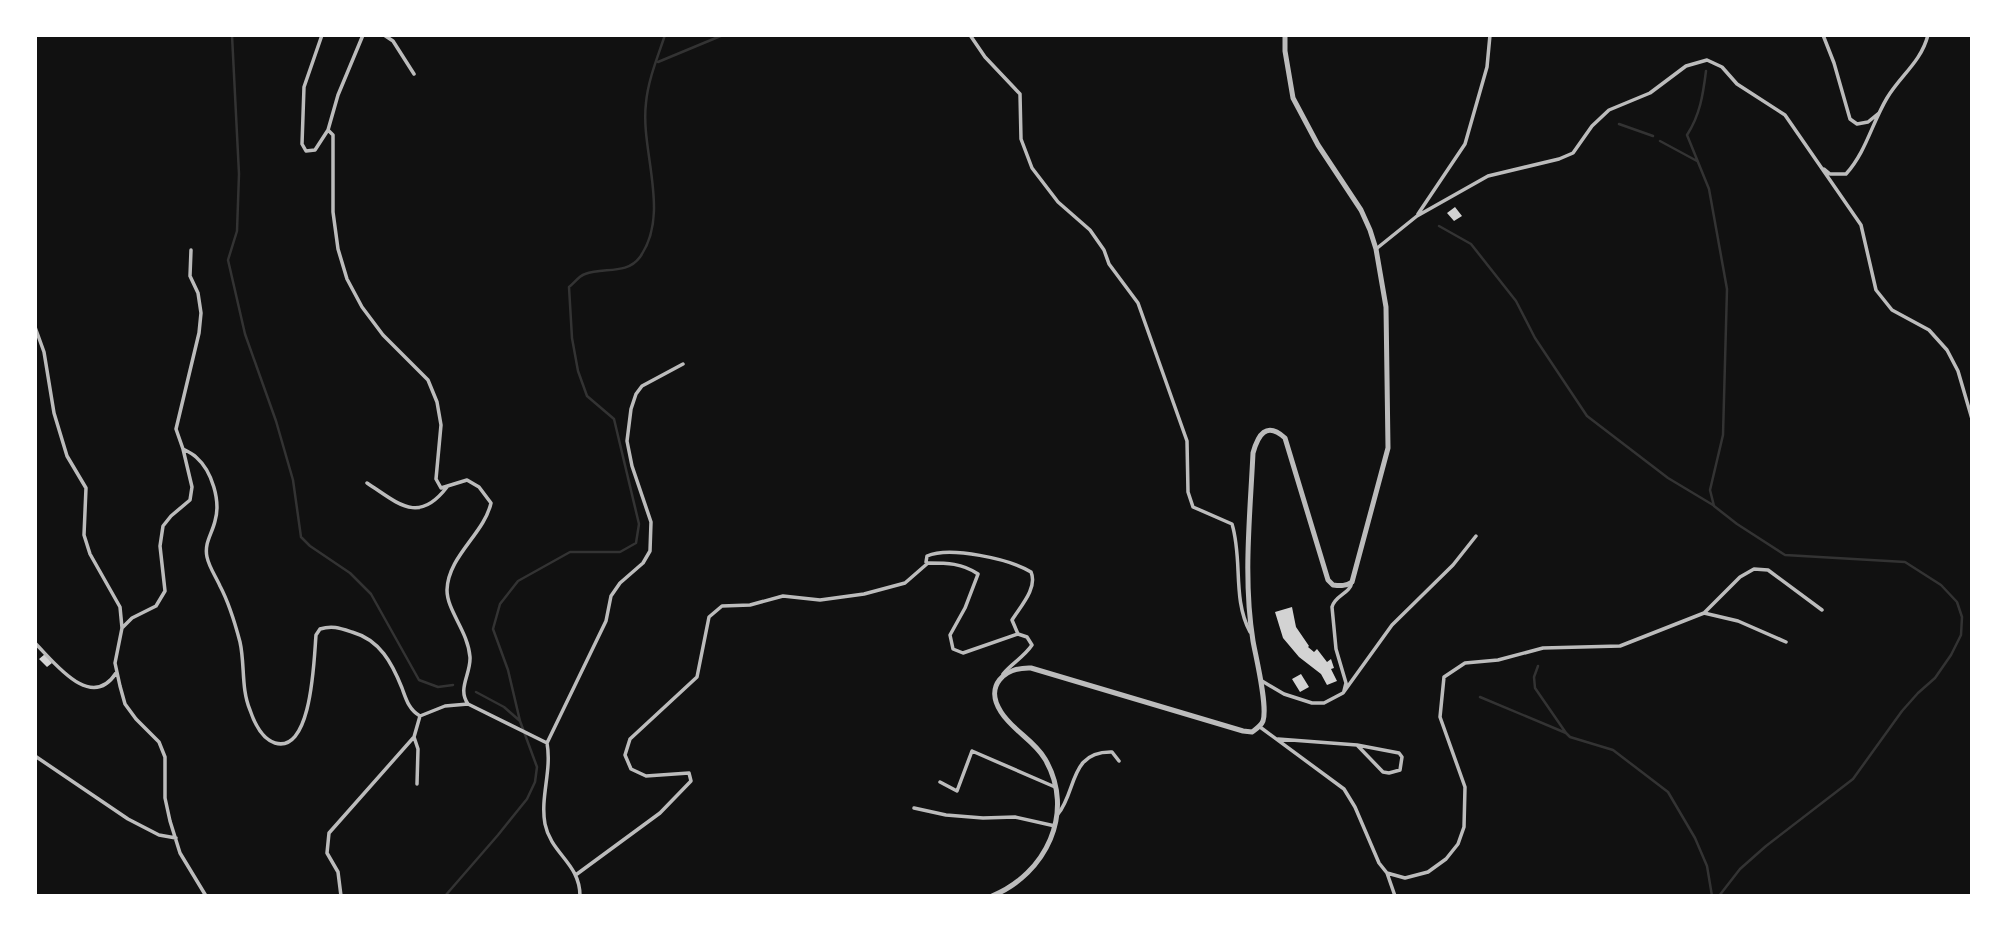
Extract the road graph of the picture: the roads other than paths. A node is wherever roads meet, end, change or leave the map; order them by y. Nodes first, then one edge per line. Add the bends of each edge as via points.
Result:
1 (322, 35) edge
2 (363, 35) edge
3 (384, 35) edge
4 (970, 35) edge
5 (1285, 35) edge
6 (1490, 35) edge
7 (1823, 35) edge
8 (1928, 35) edge
9 (414, 74) dead end
10 (1881, 112) junction
11 (328, 130) junction
12 (1821, 166) junction
13 (1417, 216) junction
14 (1376, 249) junction
15 (191, 250) dead end
16 (35, 327) edge
17 (683, 364) dead end
18 (1972, 419) edge
19 (183, 449) junction
20 (367, 483) dead end
21 (447, 487) junction
22 (1476, 536) dead end
23 (926, 563) junction
24 (1352, 582) junction
25 (1822, 610) dead end
26 (1704, 613) junction
27 (122, 628) junction
28 (1018, 634) junction
29 (1253, 636) junction
30 (1786, 642) dead end
31 (35, 643) edge
32 (117, 671) junction
33 (999, 680) junction
34 (1260, 680) junction
35 (1343, 693) junction
36 (468, 704) junction
37 (420, 716) junction
38 (1259, 727) junction
39 (414, 737) junction
40 (1276, 739) junction
41 (547, 743) junction
42 (1357, 745) junction
43 (35, 756) edge
44 (1119, 761) dead end
45 (940, 782) dead end
46 (417, 784) dead end
47 (1055, 787) junction
48 (914, 808) dead end
49 (1058, 814) junction
50 (1055, 826) junction
51 (176, 838) junction
52 (1387, 873) junction
53 (577, 874) junction
54 (206, 896) edge
55 (341, 896) edge
56 (580, 896) edge
57 (992, 896) edge
58 (1395, 896) edge

1 - 11 street via 304,87 302,144 306,151 315,150
2 - 11 street
3 - 9 street
4 - 29 street via 1020,94 1021,139 1032,168 1058,202 1090,229 1108,264 1138,303 1187,441 1188,492 1193,507 1231,524 1237,540 1242,617
5 - 14 street via 1293,97 1361,210
6 - 13 street via 1487,67 1465,144
7 - 10 street via 1850,119 1857,124 1868,122
8 - 10 street via 1919,59
10 - 12 street via 1862,153 1846,174 1830,174
11 - 21 street via 333,135 333,212 347,279 383,335 428,380 441,425 436,479 441,488
12 - 13 street via 1785,115 1707,60 1686,66 1650,93 1609,110 1573,153 1488,176
12 - 18 street via 1861,225 1875,290 1892,310 1929,330 1947,350
13 - 14 street
14 - 24 street via 1386,307 1388,448
15 - 19 street via 190,276 201,313 176,429
16 - 27 street via 67,456 86,488 85,535 90,554 120,607
17 - 41 street via 642,386 636,394 627,441 651,522 650,551 611,596 606,621
19 - 27 street via 192,487 190,500 163,526 164,591 156,606
19 - 37 street via 208,472 214,490 217,506 206,556 233,619 244,665 245,695 264,736 286,744 300,733 310,694 316,635 331,626 377,644 406,702
20 - 21 street via 400,504 418,508 431,505
21 - 36 street via 467,480 491,503 454,567 448,587 449,602 468,645 470,665 463,695
22 - 35 street via 1392,625
23 - 28 street via 927,556 936,552 981,555 1031,572 1032,587 1012,620
23 - 28 street via 967,566 978,574 950,635 953,649 963,653
23 - 53 street via 905,583 864,594 820,600 783,596 722,607 709,617 697,677 630,739 625,755 631,769 646,776 689,773 691,781 660,813
24 - 29 street via 1338,586 1328,580 1285,438 1270,430 1263,433 1257,437 1253,453 1247,558
24 - 35 street via 1332,607 1346,683
25 - 26 street via 1768,570 1754,569
26 - 30 street via 1738,621
26 - 52 street via 1620,646 1543,648 1465,663 1444,677 1440,717 1465,787 1464,827 1458,844 1428,872 1405,878
27 - 32 street
28 - 33 street via 1032,645
29 - 34 street
31 - 32 street via 75,683 99,687 110,682
32 - 51 street via 125,704 159,742 165,757 165,798
33 - 38 street via 1007,671 1031,668 1243,731
33 - 47 street via 995,689 1000,711 1045,758
34 - 35 street via 1312,703 1324,703
34 - 38 street via 1264,719
36 - 37 street via 444,706
36 - 41 street
37 - 39 street
38 - 40 street
39 - 46 street
39 - 55 street via 329,833 327,853 338,872
40 - 42 street
40 - 52 street via 1344,789
41 - 53 street via 550,767 545,824 553,844
42 - 42 street via 1383,772 1400,769 1403,764 1399,753
43 - 51 street via 128,818 159,835
44 - 49 street via 1107,752 1076,769 1066,804
45 - 47 street via 957,791 972,751
47 - 49 street
48 - 50 street via 946,816 1014,817
49 - 50 street
50 - 57 street via 1051,843 1026,877
51 - 54 street
52 - 58 street
53 - 56 street

